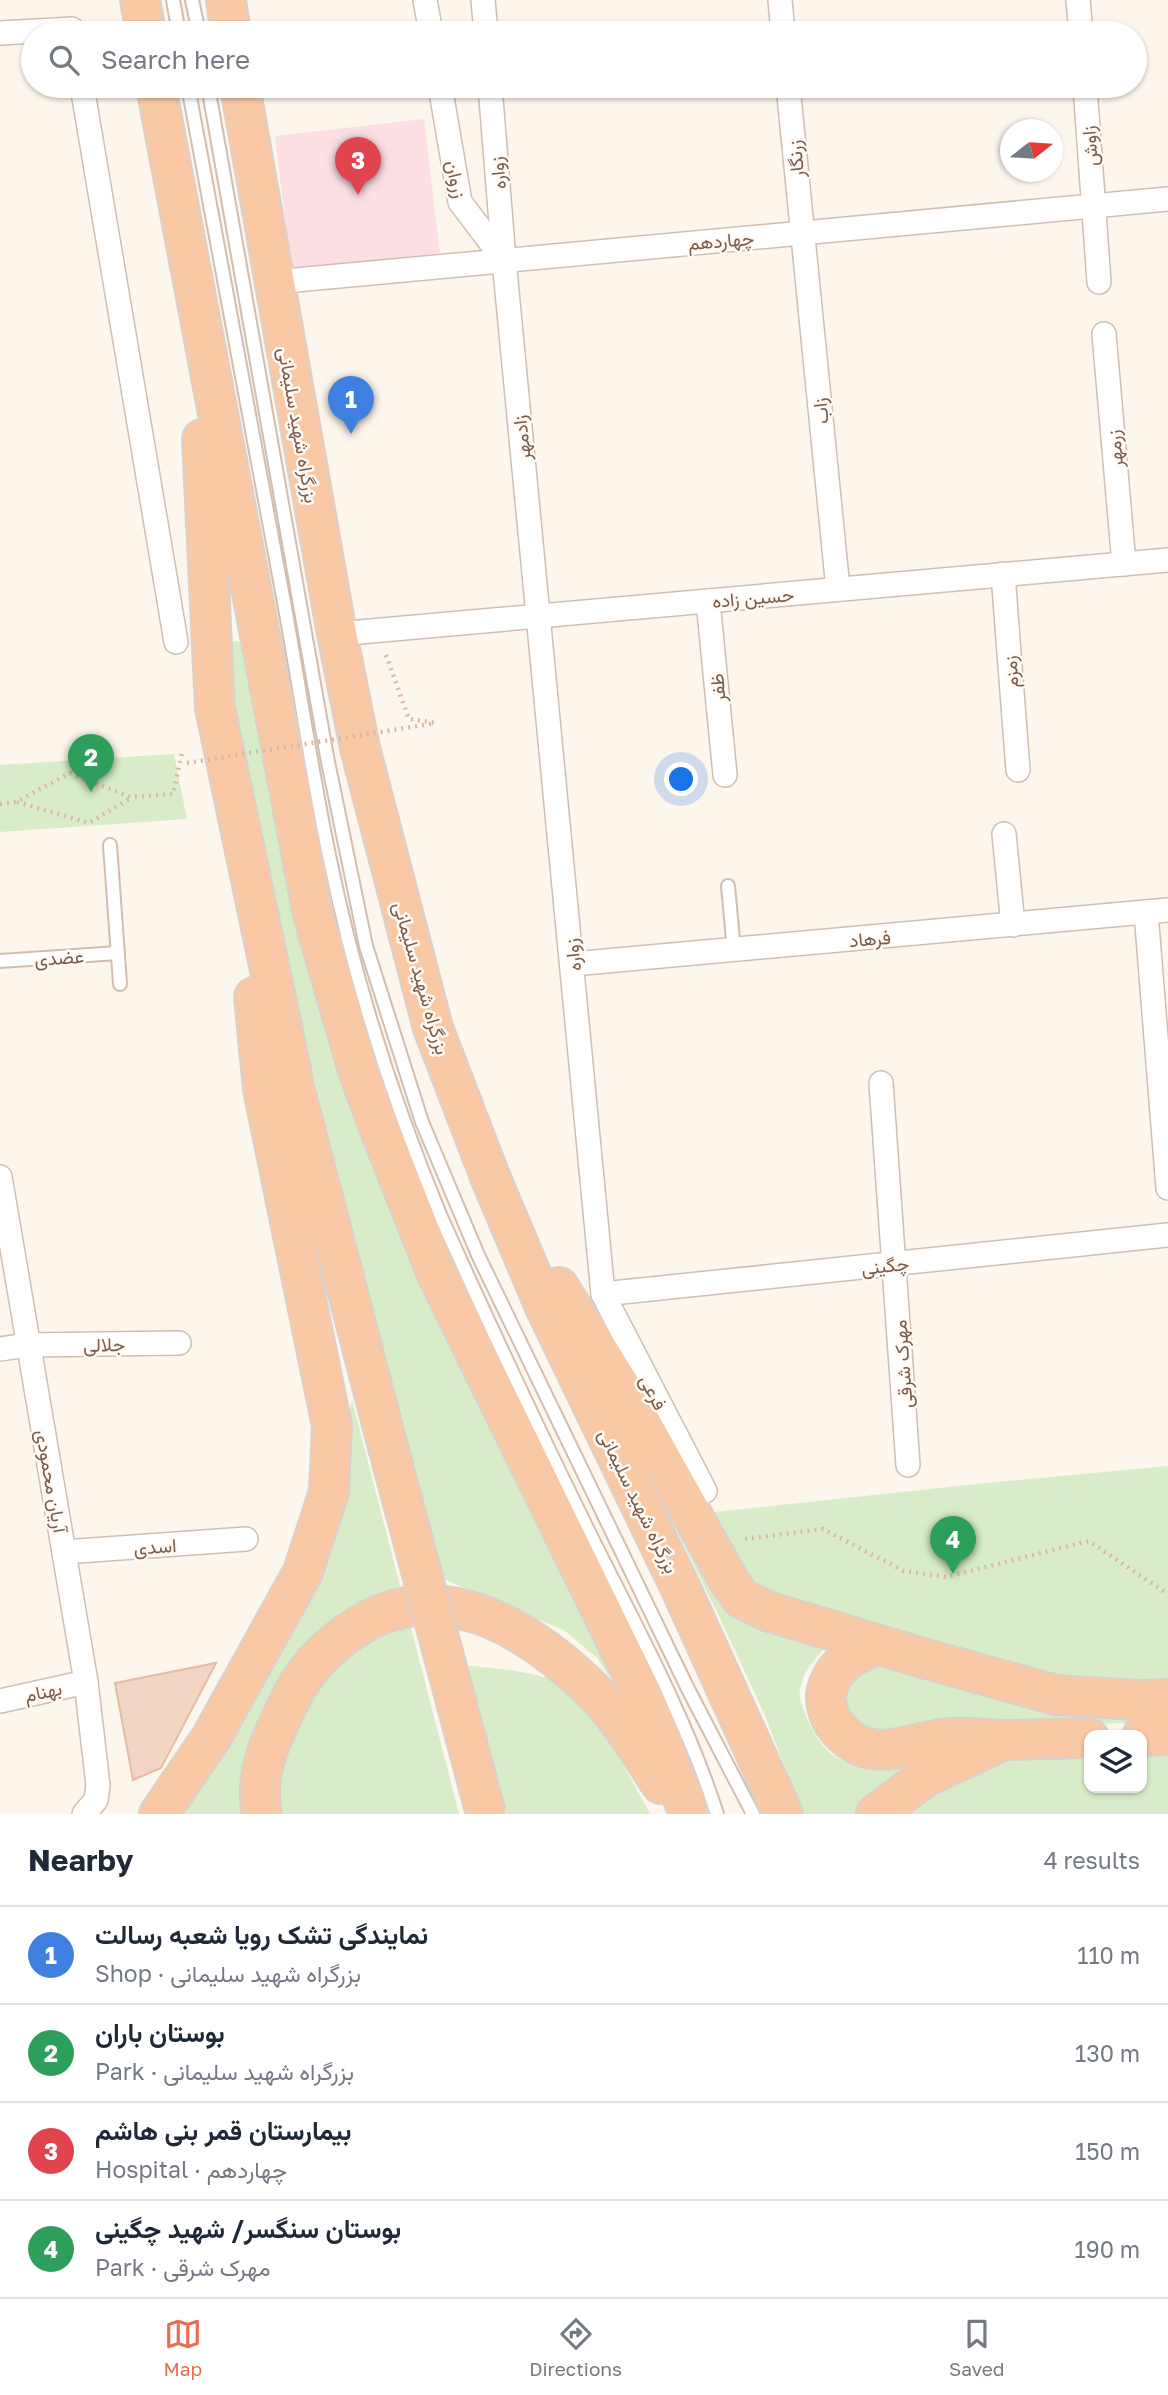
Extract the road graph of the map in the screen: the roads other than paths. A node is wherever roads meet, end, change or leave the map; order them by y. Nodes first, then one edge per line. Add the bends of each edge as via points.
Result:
1 (140, 0) edge
2 (173, 0) edge
3 (192, 0) edge
4 (226, 0) edge
5 (425, 0) edge
6 (483, 0) edge
7 (780, 0) edge
8 (1078, 0) edge
9 (144, 21) edge
10 (177, 21) edge
11 (196, 21) edge
12 (230, 21) edge
13 (428, 21) edge
14 (485, 21) edge
15 (782, 21) edge
16 (1080, 21) edge
17 (21, 32) edge
18 (0, 33) edge
19 (84, 98) edge
20 (158, 98) edge
21 (190, 98) edge
22 (210, 98) edge
23 (242, 98) edge
24 (442, 98) edge
25 (491, 98) edge
26 (789, 98) edge
27 (1086, 98) edge
28 (1168, 199) edge
29 (1094, 206) junction
30 (802, 233) junction
31 (504, 260) junction
32 (274, 282) junction
33 (1099, 282) dead end
34 (196, 297) junction
35 (1104, 334) dead end
36 (1168, 560) edge
37 (1124, 564) junction
38 (1003, 575) junction
39 (838, 589) junction
40 (708, 601) junction
41 (538, 616) junction
42 (337, 634) junction
43 (176, 642) dead end
44 (1018, 770) dead end
45 (725, 775) dead end
46 (234, 796) junction
47 (1004, 834) dead end
48 (110, 845) dead end
49 (728, 886) dead end
50 (1157, 911) edge
51 (1013, 925) junction
52 (734, 950) junction
53 (118, 953) junction
54 (0, 961) edge
55 (573, 964) junction
56 (120, 984) dead end
57 (881, 1083) dead end
58 (0, 1177) edge
59 (492, 1179) junction
60 (1168, 1188) edge
61 (1168, 1235) edge
62 (895, 1264) junction
63 (603, 1294) junction
64 (179, 1343) dead end
65 (29, 1345) junction
66 (0, 1349) edge
67 (908, 1465) dead end
68 (705, 1491) dead end
69 (246, 1539) dead end
70 (64, 1552) junction
71 (878, 1645) junction
72 (86, 1682) junction
73 (1168, 1699) edge
74 (0, 1701) edge
75 (1168, 1735) edge
76 (1147, 1736) edge
77 (1084, 1738) edge
78 (1004, 1740) junction
79 (84, 1814) edge
80 (159, 1814) edge
81 (262, 1814) edge
82 (486, 1814) edge
83 (680, 1814) edge
84 (689, 1814) edge
85 (717, 1814) edge
86 (753, 1814) edge
87 (783, 1814) edge
88 (876, 1814) edge

1 - 9 highway
2 - 10 lane
3 - 11 lane
4 - 12 highway
5 - 13 street
6 - 14 street
7 - 15 street
8 - 16 street
17 - 18 street
19 - 43 street
20 - 34 highway
21 - 85 lane via 329,857 377,1043 441,1217 583,1521 651,1654
22 - 86 lane via 327,757 374,971 422,1122 478,1255
23 - 32 highway, بزرگراه شهید سلیمانی
24 - 31 street, زروان via 460,202
25 - 31 street, زواره
26 - 30 street, زرنگار
27 - 29 street, زاوش
28 - 29 street, چهاردهم
29 - 30 street, چهاردهم
29 - 33 street, زاوش
30 - 31 street, چهاردهم
30 - 39 street, زاب
31 - 32 street, چهاردهم
31 - 41 street, زادمهر
32 - 42 highway, بزرگراه شهید سلیمانی
34 - 46 highway via 215,708
34 - 84 highway via 313,915 357,1067 436,1272 633,1675
35 - 37 street, زرمهر
36 - 37 street, حسین زاده
37 - 38 street, حسین زاده
38 - 39 street, حسین زاده
38 - 44 street, زمزم
39 - 40 street, حسین زاده
40 - 41 street, حسین زاده
40 - 45 street, ظفر
41 - 42 street, حسین زاده
41 - 55 street, زواره
42 - 59 highway, بزرگراه شهید سلیمانی via 358,736 433,1028
46 - 80 highway via 263,1089 332,1426 329,1492 303,1572 211,1738
46 - 82 highway, bridge via 295,1089
47 - 51 street
48 - 53 lane
49 - 52 lane
50 - 51 street, فرهاد
50 - 60 street
51 - 52 street, فرهاد
52 - 55 street, فرهاد
53 - 54 lane, عضدی
53 - 56 lane
55 - 63 street, زواره
57 - 62 street
58 - 65 street, آریان محمودی
59 - 71 highway via 622,1389 741,1598 767,1611
59 - 87 highway, بزرگراه شهید سلیمانی via 545,1307 688,1603
61 - 62 street, چگینی
62 - 63 street, چگینی
62 - 67 street, مهرک شرقی
63 - 68 street, فرعی
64 - 65 street, جلالی
65 - 66 street, جلالی
65 - 70 street, آریان محمودی
69 - 70 street, اسدی
70 - 72 street, آریان محمودی
71 - 73 highway via 1056,1695
71 - 78 highway via 843,1662 831,1678 825,1698 831,1719 853,1743 882,1751 950,1738
72 - 74 street, بهنام
72 - 79 street, آریان محمودی via 98,1785 96,1800
75 - 76 highway
77 - 78 highway
78 - 88 highway via 925,1777
81 - 83 highway via 258,1796 267,1749 299,1682 352,1629 406,1606 438,1604 471,1611 512,1628 555,1657 601,1699

